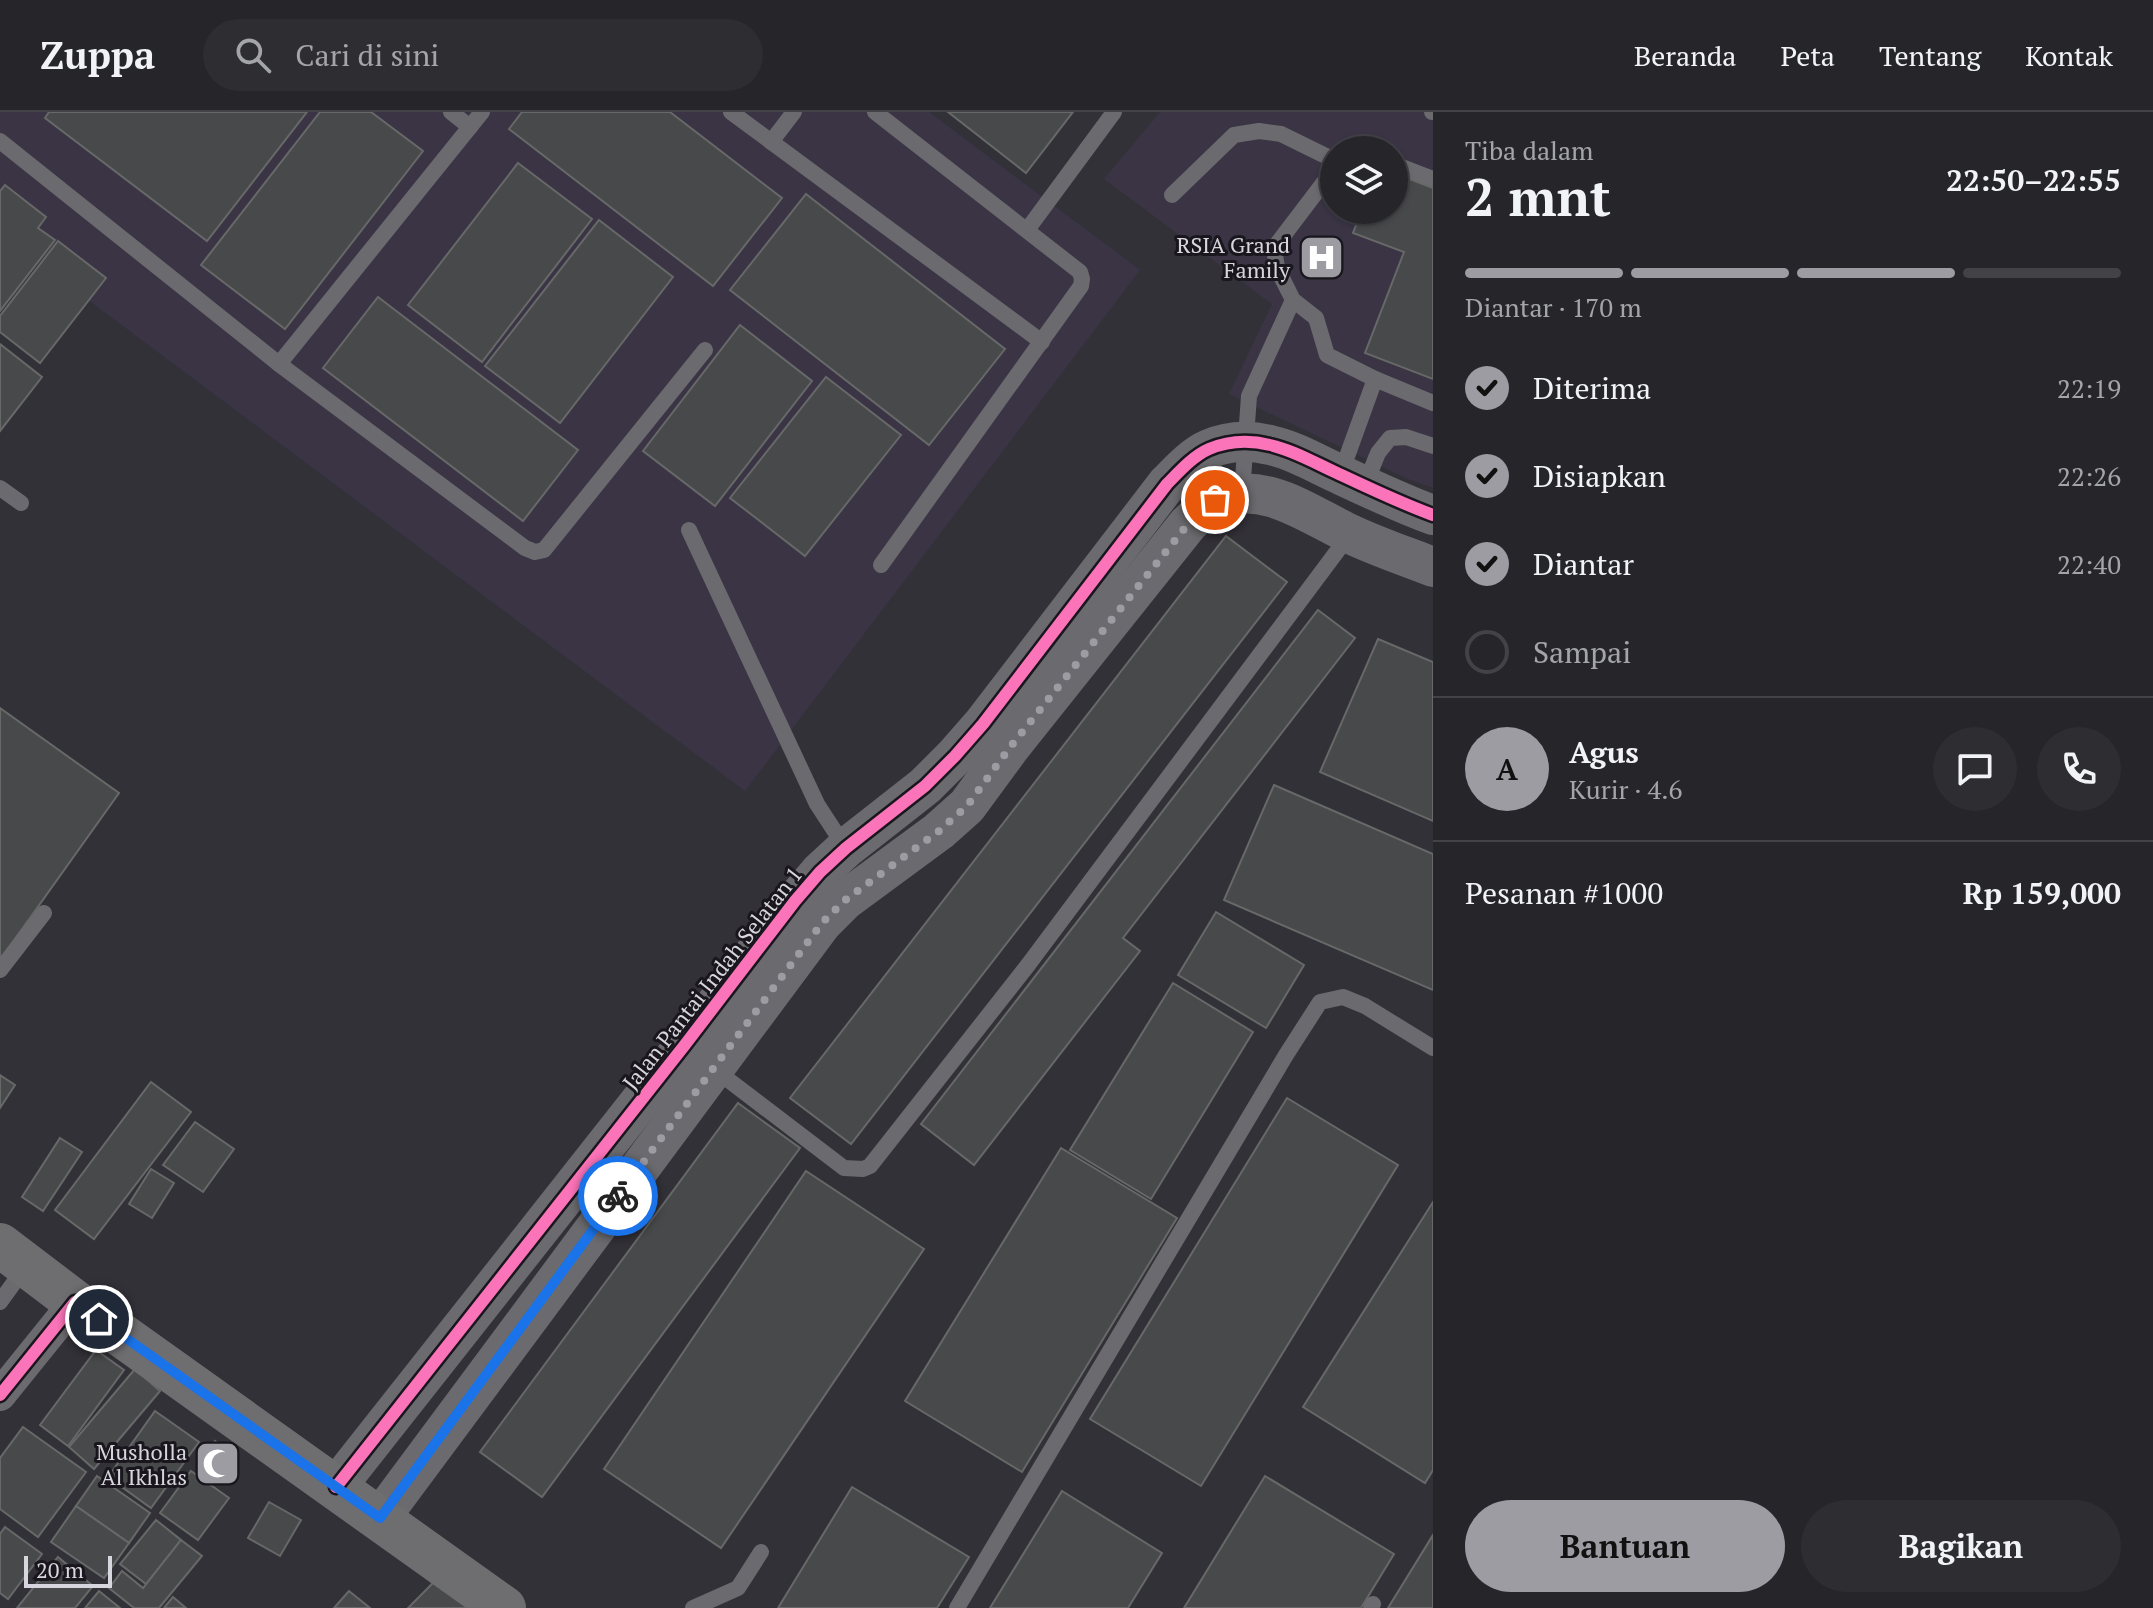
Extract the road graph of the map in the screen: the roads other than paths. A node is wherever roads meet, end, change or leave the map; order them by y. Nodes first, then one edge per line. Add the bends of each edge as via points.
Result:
1 (451, 112) edge
2 (482, 112) edge
3 (731, 112) edge
4 (794, 112) edge
5 (875, 112) edge
6 (1114, 112) edge
7 (470, 127) junction
8 (0, 141) edge
9 (771, 142) junction
10 (1320, 153) edge
11 (1408, 169) edge
12 (1433, 179) edge
13 (1320, 187) edge
14 (1172, 195) dead end
15 (1027, 230) junction
16 (1293, 300) junction
17 (1042, 342) junction
18 (705, 350) dead end
19 (279, 364) junction
20 (1375, 379) junction
21 (1433, 403) edge
22 (1246, 441) junction
23 (1433, 446) edge
24 (1352, 480) junction
25 (0, 488) edge
26 (1242, 494) junction
27 (21, 503) dead end
28 (1433, 515) edge
29 (689, 530) dead end
30 (1350, 534) junction
31 (881, 565) dead end
32 (1433, 567) edge
33 (846, 848) junction
34 (44, 913) dead end
35 (0, 970) edge
36 (1433, 1048) edge
37 (698, 1057) junction
38 (13, 1255) edge
39 (0, 1302) edge
40 (75, 1302) junction
41 (0, 1395) edge
42 (348, 1473) junction
43 (390, 1504) junction
44 (761, 1552) dead end
45 (504, 1608) edge
46 (693, 1608) edge
47 (957, 1608) edge

1 - 7 lane
2 - 7 lane
3 - 9 lane
4 - 9 lane
5 - 15 lane
6 - 15 lane
7 - 19 lane
8 - 19 lane
9 - 17 lane
10 - 14 lane via 1281,134 1234,135
11 - 12 lane
13 - 16 lane via 1274,248 1277,268
15 - 17 lane via 1082,279
16 - 20 lane via 1316,318 1327,355
16 - 22 lane via 1249,396
17 - 31 lane
18 - 19 lane via 544,550 535,552
20 - 21 lane
20 - 24 lane
22 - 24 street, Jalan Pantai Indah Selatan 1 via 1269,444
22 - 26 lane
22 - 33 street, Jalan Pantai Indah Selatan 1 via 1207,450 1167,484 955,756
23 - 24 lane via 1390,438
24 - 28 street, Jalan Pantai Indah Selatan 1
25 - 27 lane
26 - 30 street via 1269,495
26 - 37 street, Jalan Pantai Indah Selatan 1 via 1215,500 1188,524 967,806 844,901
29 - 33 lane via 817,804
30 - 32 street
30 - 37 lane via 1028,965 870,1166 844,1168
33 - 37 street, Jalan Pantai Indah Selatan 1 via 795,901
34 - 35 lane
36 - 47 lane via 1343,997 1320,1002
37 - 42 street, Jalan Pantai Indah Selatan 1
37 - 43 street, Jalan Pantai Indah Selatan 1
38 - 39 lane
38 - 40 main road
40 - 41 street
40 - 42 main road
42 - 43 main road
43 - 45 main road
44 - 46 lane via 738,1588

